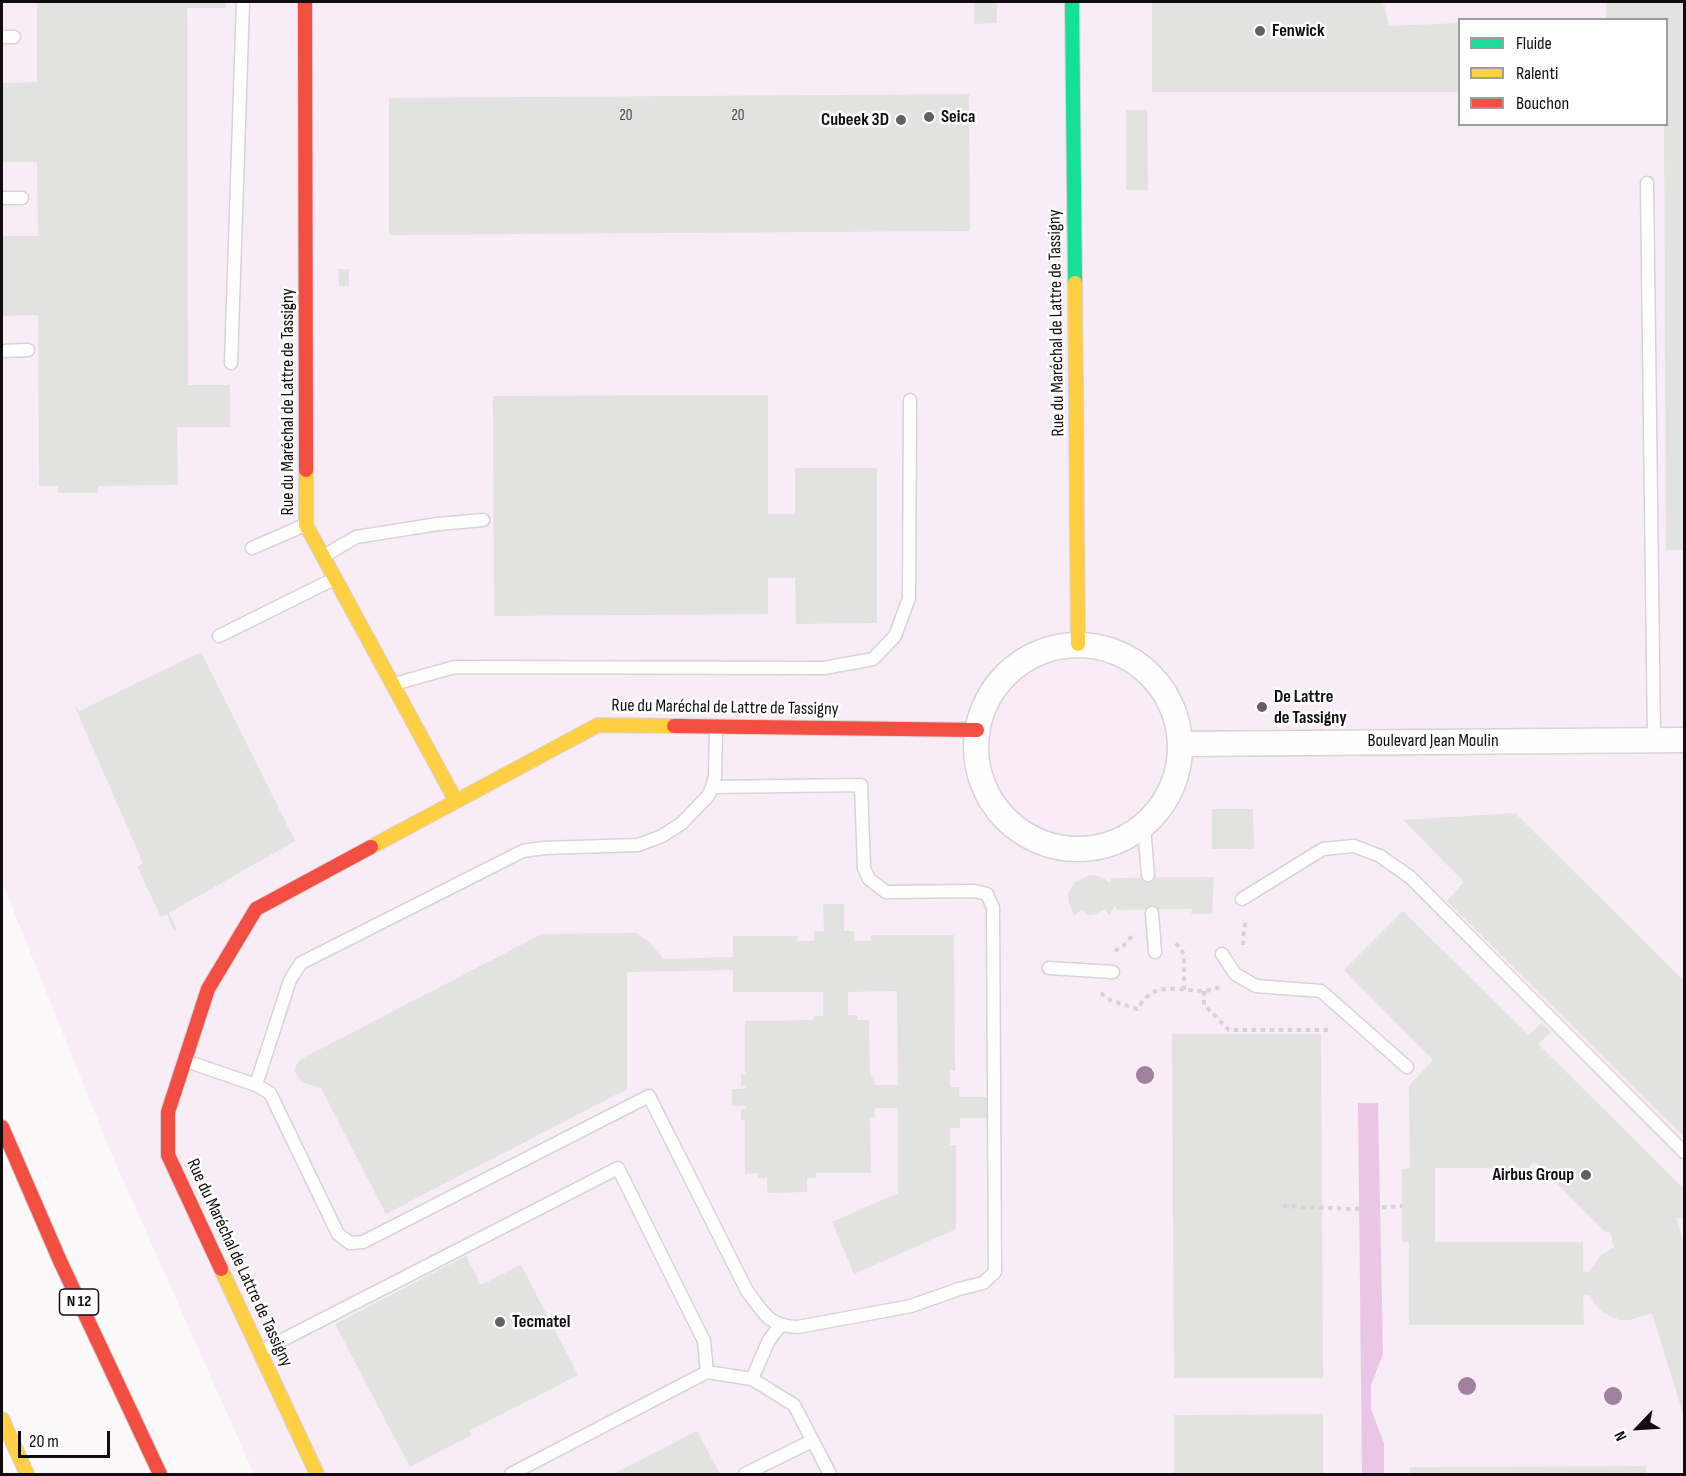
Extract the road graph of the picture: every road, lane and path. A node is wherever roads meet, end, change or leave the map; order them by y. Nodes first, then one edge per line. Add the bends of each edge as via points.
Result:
1 (243, 2) edge
2 (305, 2) edge
3 (1072, 2) edge
4 (1647, 183) dead end
5 (2, 198) edge
6 (22, 198) dead end
7 (28, 350) dead end
8 (2, 351) edge
9 (231, 363) dead end
10 (910, 400) dead end
11 (483, 520) dead end
12 (306, 525) junction
13 (252, 548) dead end
14 (323, 556) junction
15 (335, 578) junction
16 (219, 636) dead end
17 (1078, 644) junction
18 (393, 684) junction
19 (716, 726) junction
20 (977, 730) junction
21 (1654, 740) junction
22 (1684, 740) edge
23 (1181, 744) junction
24 (712, 787) junction
25 (456, 801) junction
26 (1144, 826) junction
27 (1148, 875) dead end
28 (1242, 899) dead end
29 (1152, 912) joint
30 (1249, 916) dead end
31 (1155, 952) dead end
32 (1222, 954) dead end
33 (1049, 968) dead end
34 (1107, 971) junction
35 (1235, 974) junction
36 (1204, 991) junction
37 (1329, 1030) dead end
38 (184, 1060) junction
39 (1407, 1067) dead end
40 (256, 1085) junction
41 (2, 1127) edge
42 (1684, 1152) edge
43 (1283, 1206) dead end
44 (1402, 1206) dead end
45 (780, 1326) junction
46 (261, 1351) junction
47 (707, 1372) junction
48 (752, 1379) junction
49 (2, 1419) edge
50 (813, 1441) junction
51 (27, 1474) edge
52 (160, 1474) edge
53 (317, 1474) edge
54 (511, 1474) edge
55 (746, 1474) edge
56 (830, 1474) edge

1 - 9 lane
2 - 12 main road, Rue du Maréchal de Lattre de Tassigny
3 - 17 main road, Rue du Maréchal de Lattre de Tassigny
4 - 21 lane
5 - 6 lane
7 - 8 lane
10 - 18 lane via 909,598 895,636 873,659 824,668 455,667
11 - 14 lane via 356,537
12 - 13 lane
12 - 14 main road, Rue du Maréchal de Lattre de Tassigny
14 - 15 main road, Rue du Maréchal de Lattre de Tassigny
15 - 16 lane
15 - 18 main road, Rue du Maréchal de Lattre de Tassigny
17 - 20 street via 1050,648 1016,666 1002,678 986,702
17 - 23 street via 1109,649 1137,663 1160,685 1175,713
18 - 25 main road, Rue du Maréchal de Lattre de Tassigny
19 - 20 main road, Rue du Maréchal de Lattre de Tassigny
19 - 24 lane
19 - 25 main road, Rue du Maréchal de Lattre de Tassigny via 598,725
20 - 26 street via 977,759 984,788 1000,813 1022,832 1049,845 1082,849 1115,842
21 - 22 street, Boulevard Jean Moulin
21 - 23 street, Boulevard Jean Moulin
23 - 26 street via 1177,775 1164,803
24 - 40 lane via 682,824 662,836 638,845 523,851 301,963 290,980
24 - 45 lane via 861,785 864,868 869,879 886,892 987,894 993,908 995,1272 983,1282 911,1306 798,1327
25 - 38 main road, Rue du Maréchal de Lattre de Tassigny via 256,909 208,988
26 - 27 lane
28 - 42 lane via 1323,849 1354,846 1380,856 1410,877
29 - 31 lane
29 - 34 path via 1123,946 1100,964
30 - 35 path via 1244,928 1243,963
32 - 35 lane
33 - 34 lane
34 - 36 path via 1101,994 1137,1010 1149,995 1164,989
35 - 36 path via 1217,989
35 - 39 lane via 1256,986 1321,991
36 - 37 path via 1204,1005 1229,1030
38 - 40 lane
38 - 46 main road, Rue du Maréchal de Lattre de Tassigny via 168,1112 168,1155
40 - 45 lane via 270,1093 338,1234 350,1243 363,1242 649,1096 747,1291 766,1316
41 - 52 main road, N 12
43 - 44 path
45 - 48 lane via 769,1340
46 - 47 lane via 618,1168 704,1341
46 - 53 main road, Rue du Maréchal de Lattre de Tassigny
47 - 48 lane
47 - 54 lane
48 - 50 lane via 794,1405
49 - 51 main road
50 - 55 lane
50 - 56 lane

